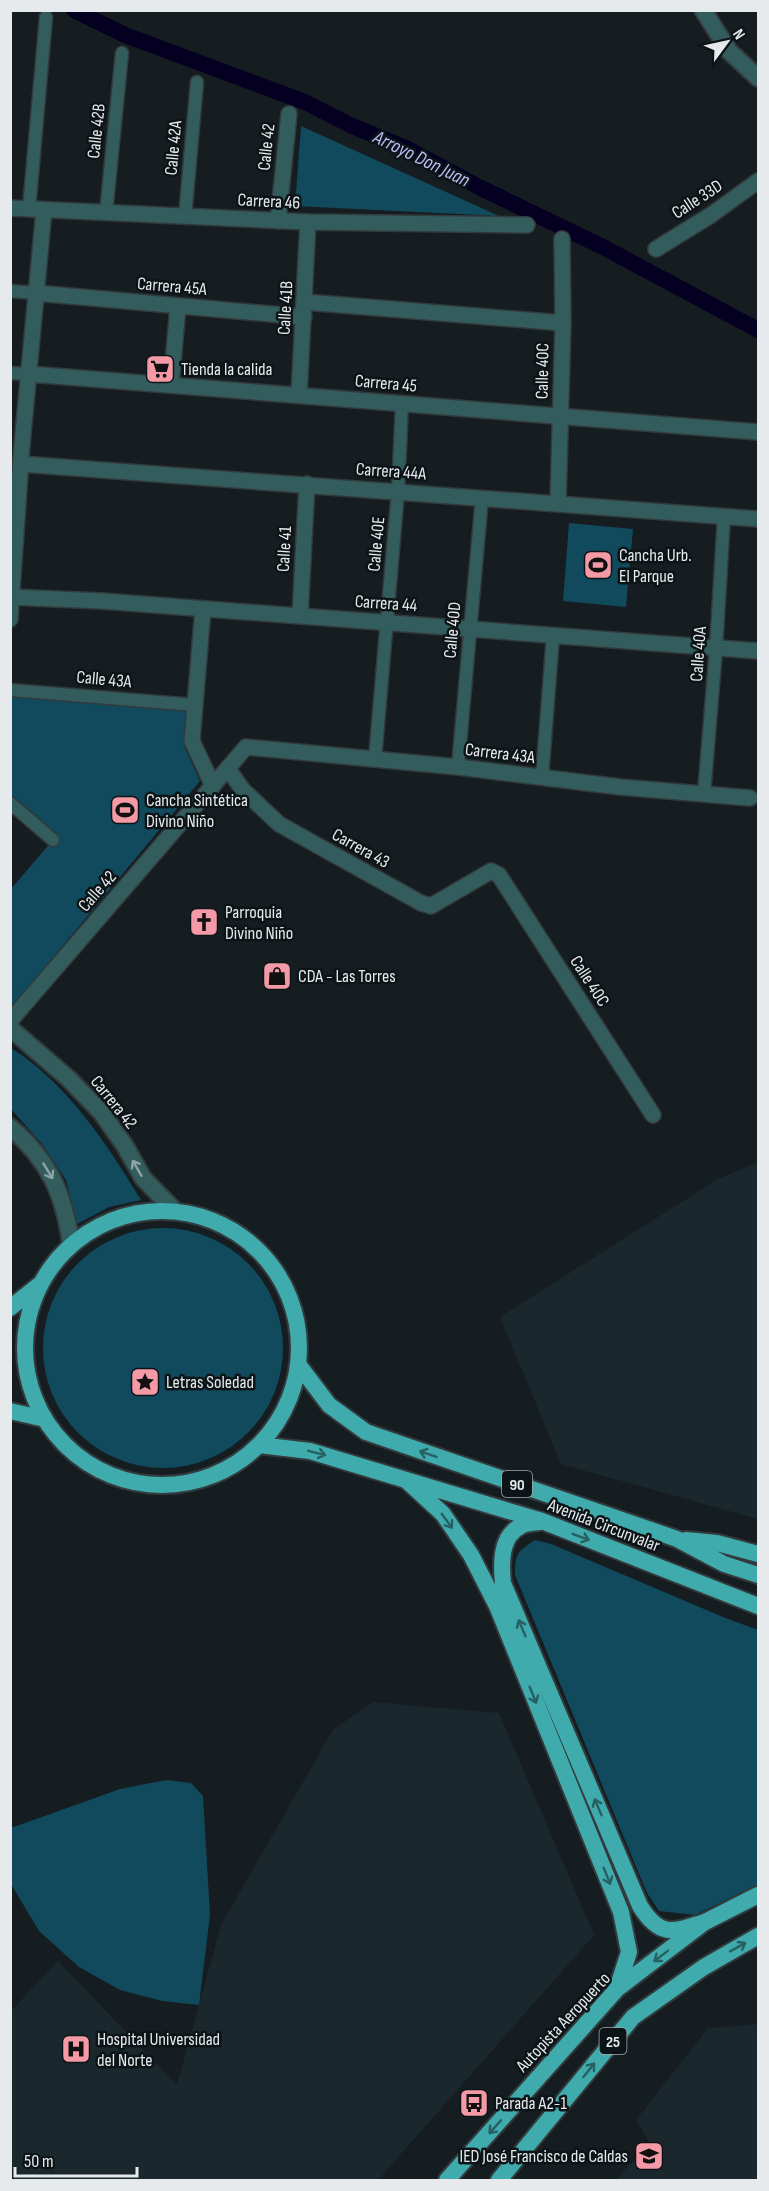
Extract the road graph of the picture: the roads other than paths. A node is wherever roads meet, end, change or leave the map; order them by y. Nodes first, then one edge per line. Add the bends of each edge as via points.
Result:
1 (703, 10) edge
2 (46, 17) dead end
3 (122, 53) dead end
4 (759, 78) edge
5 (196, 82) dead end
6 (289, 114) dead end
7 (759, 181) edge
8 (10, 208) edge
9 (37, 210) junction
10 (106, 213) junction
11 (185, 217) junction
12 (278, 221) junction
13 (308, 222) junction
14 (527, 225) dead end
15 (562, 239) dead end
16 (656, 249) dead end
17 (10, 291) edge
18 (36, 293) junction
19 (178, 306) junction
20 (304, 310) junction
21 (563, 323) junction
22 (10, 373) edge
23 (29, 374) junction
24 (171, 385) junction
25 (299, 395) junction
26 (402, 404) junction
27 (561, 416) junction
28 (759, 432) edge
29 (16, 445) edge
30 (21, 464) junction
31 (307, 484) junction
32 (398, 491) junction
33 (482, 497) junction
34 (558, 503) junction
35 (723, 516) junction
36 (14, 519) edge
37 (759, 519) edge
38 (11, 597) edge
39 (203, 609) junction
40 (300, 616) junction
41 (10, 618) edge
42 (387, 623) junction
43 (470, 629) junction
44 (553, 636) junction
45 (716, 649) junction
46 (759, 651) edge
47 (10, 690) edge
48 (195, 705) junction
49 (246, 747) joint
50 (375, 759) junction
51 (458, 767) junction
52 (228, 769) junction
53 (542, 777) junction
54 (213, 786) junction
55 (704, 795) junction
56 (750, 798) dead end
57 (10, 803) edge
58 (53, 840) dead end
59 (491, 871) joint
60 (10, 1021) edge
61 (10, 1028) edge
62 (653, 1115) dead end
63 (10, 1127) edge
64 (175, 1211) junction
65 (71, 1244) junction
66 (40, 1284) junction
67 (10, 1308) edge
68 (298, 1364) junction
69 (10, 1411) edge
70 (45, 1419) junction
71 (259, 1445) junction
72 (406, 1480) junction
73 (542, 1521) junction
74 (677, 1539) junction
75 (759, 1554) edge
76 (759, 1575) edge
77 (759, 1606) edge
78 (759, 1895) edge
79 (705, 1922) junction
80 (759, 1936) edge
81 (617, 1989) junction
82 (447, 2181) edge
83 (499, 2181) edge

1 - 4 street via 729,51
2 - 9 street
3 - 10 street, Calle 42B
5 - 11 street, Calle 42A
6 - 12 street, Calle 42
7 - 16 street, Calle 33D
8 - 9 street, Carrera 46
9 - 10 street, Carrera 46
9 - 18 street
10 - 11 street, Carrera 46
11 - 12 street, Carrera 46
12 - 13 street, Carrera 46
13 - 14 street, Carrera 46
13 - 20 street, Calle 41B
15 - 21 street, Calle 40C
17 - 18 street
18 - 19 street, Carrera 45A
18 - 23 street
19 - 20 street, Carrera 45A
19 - 24 street
20 - 21 street, Carrera 45A
20 - 25 street, Calle 41B
21 - 27 street, Calle 40C
22 - 23 street, Carrera 45
23 - 24 street, Carrera 45
23 - 29 street
24 - 25 street, Carrera 45
25 - 26 street, Carrera 45
26 - 27 street, Carrera 45
26 - 32 street, Calle 40E
27 - 28 street, Carrera 45
27 - 34 street, Calle 40C
29 - 30 street
30 - 31 street, Carrera 44A
30 - 36 street
31 - 32 street, Carrera 44A
31 - 40 street, Calle 41
32 - 33 street, Carrera 44A
32 - 42 street, Calle 40E
33 - 34 street, Carrera 44A
33 - 43 street, Calle 40D
34 - 35 street, Carrera 44A
35 - 37 street, Carrera 44A
35 - 45 street, Calle 40A
36 - 38 street
38 - 39 street, Carrera 44
38 - 41 street
39 - 40 street, Carrera 44
39 - 48 street
40 - 42 street, Carrera 44
42 - 43 street, Carrera 44
42 - 50 street, Calle 40E
43 - 44 street, Carrera 44
43 - 51 street, Calle 40D
44 - 45 street, Carrera 44
44 - 53 street
45 - 46 street, Carrera 44
45 - 55 street, Calle 40A
47 - 48 street, Calle 43A
48 - 54 street via 192,741
49 - 50 street, Carrera 43A
49 - 52 street, Calle 42
50 - 51 street, Carrera 43A
51 - 53 street, Carrera 43A
52 - 54 street, Calle 42
52 - 59 street, Carrera 43 via 243,790 279,824 421,903 431,906
53 - 55 street, Carrera 43A
54 - 60 street, Calle 42
55 - 56 street, Carrera 43A
57 - 58 street
59 - 62 street, Calle 40C via 499,874
64 -> 61 street, Carrera 42 via 143,1178 101,1112
63 -> 65 street via 28,1142 58,1187 68,1216
64 - 65 highway via 147,1211 120,1217
64 - 68 highway via 226,1227 268,1262 293,1310
65 - 66 highway
66 - 67 highway
66 - 70 highway via 30,1310 26,1366
68 - 71 highway via 285,1408
74 -> 68 highway, Avenida Circunvalar / 90 via 366,1432 329,1405
69 - 70 highway
70 - 71 highway via 64,1443 88,1463 116,1477 146,1484 177,1484 207,1478 235,1464
71 -> 72 highway, Avenida Circunvalar / 90 via 310,1451
72 - 73 highway, Avenida Circunvalar / 90
72 -> 81 highway via 443,1514 497,1606 621,1912 629,1952
73 -> 77 highway, Avenida Circunvalar / 90
79 -> 73 highway via 678,1930 661,1929 650,1922 640,1906 503,1583 500,1562 507,1539 520,1526
74 - 75 highway via 717,1543
74 - 76 highway, Avenida Circunvalar / 90 via 724,1564
78 - 79 highway, Autopista Aeropuerto / 25
79 -> 81 highway, Autopista Aeropuerto / 25
83 -> 80 highway, 25 via 633,2017 704,1966
81 -> 82 highway, Autopista Aeropuerto / 25

